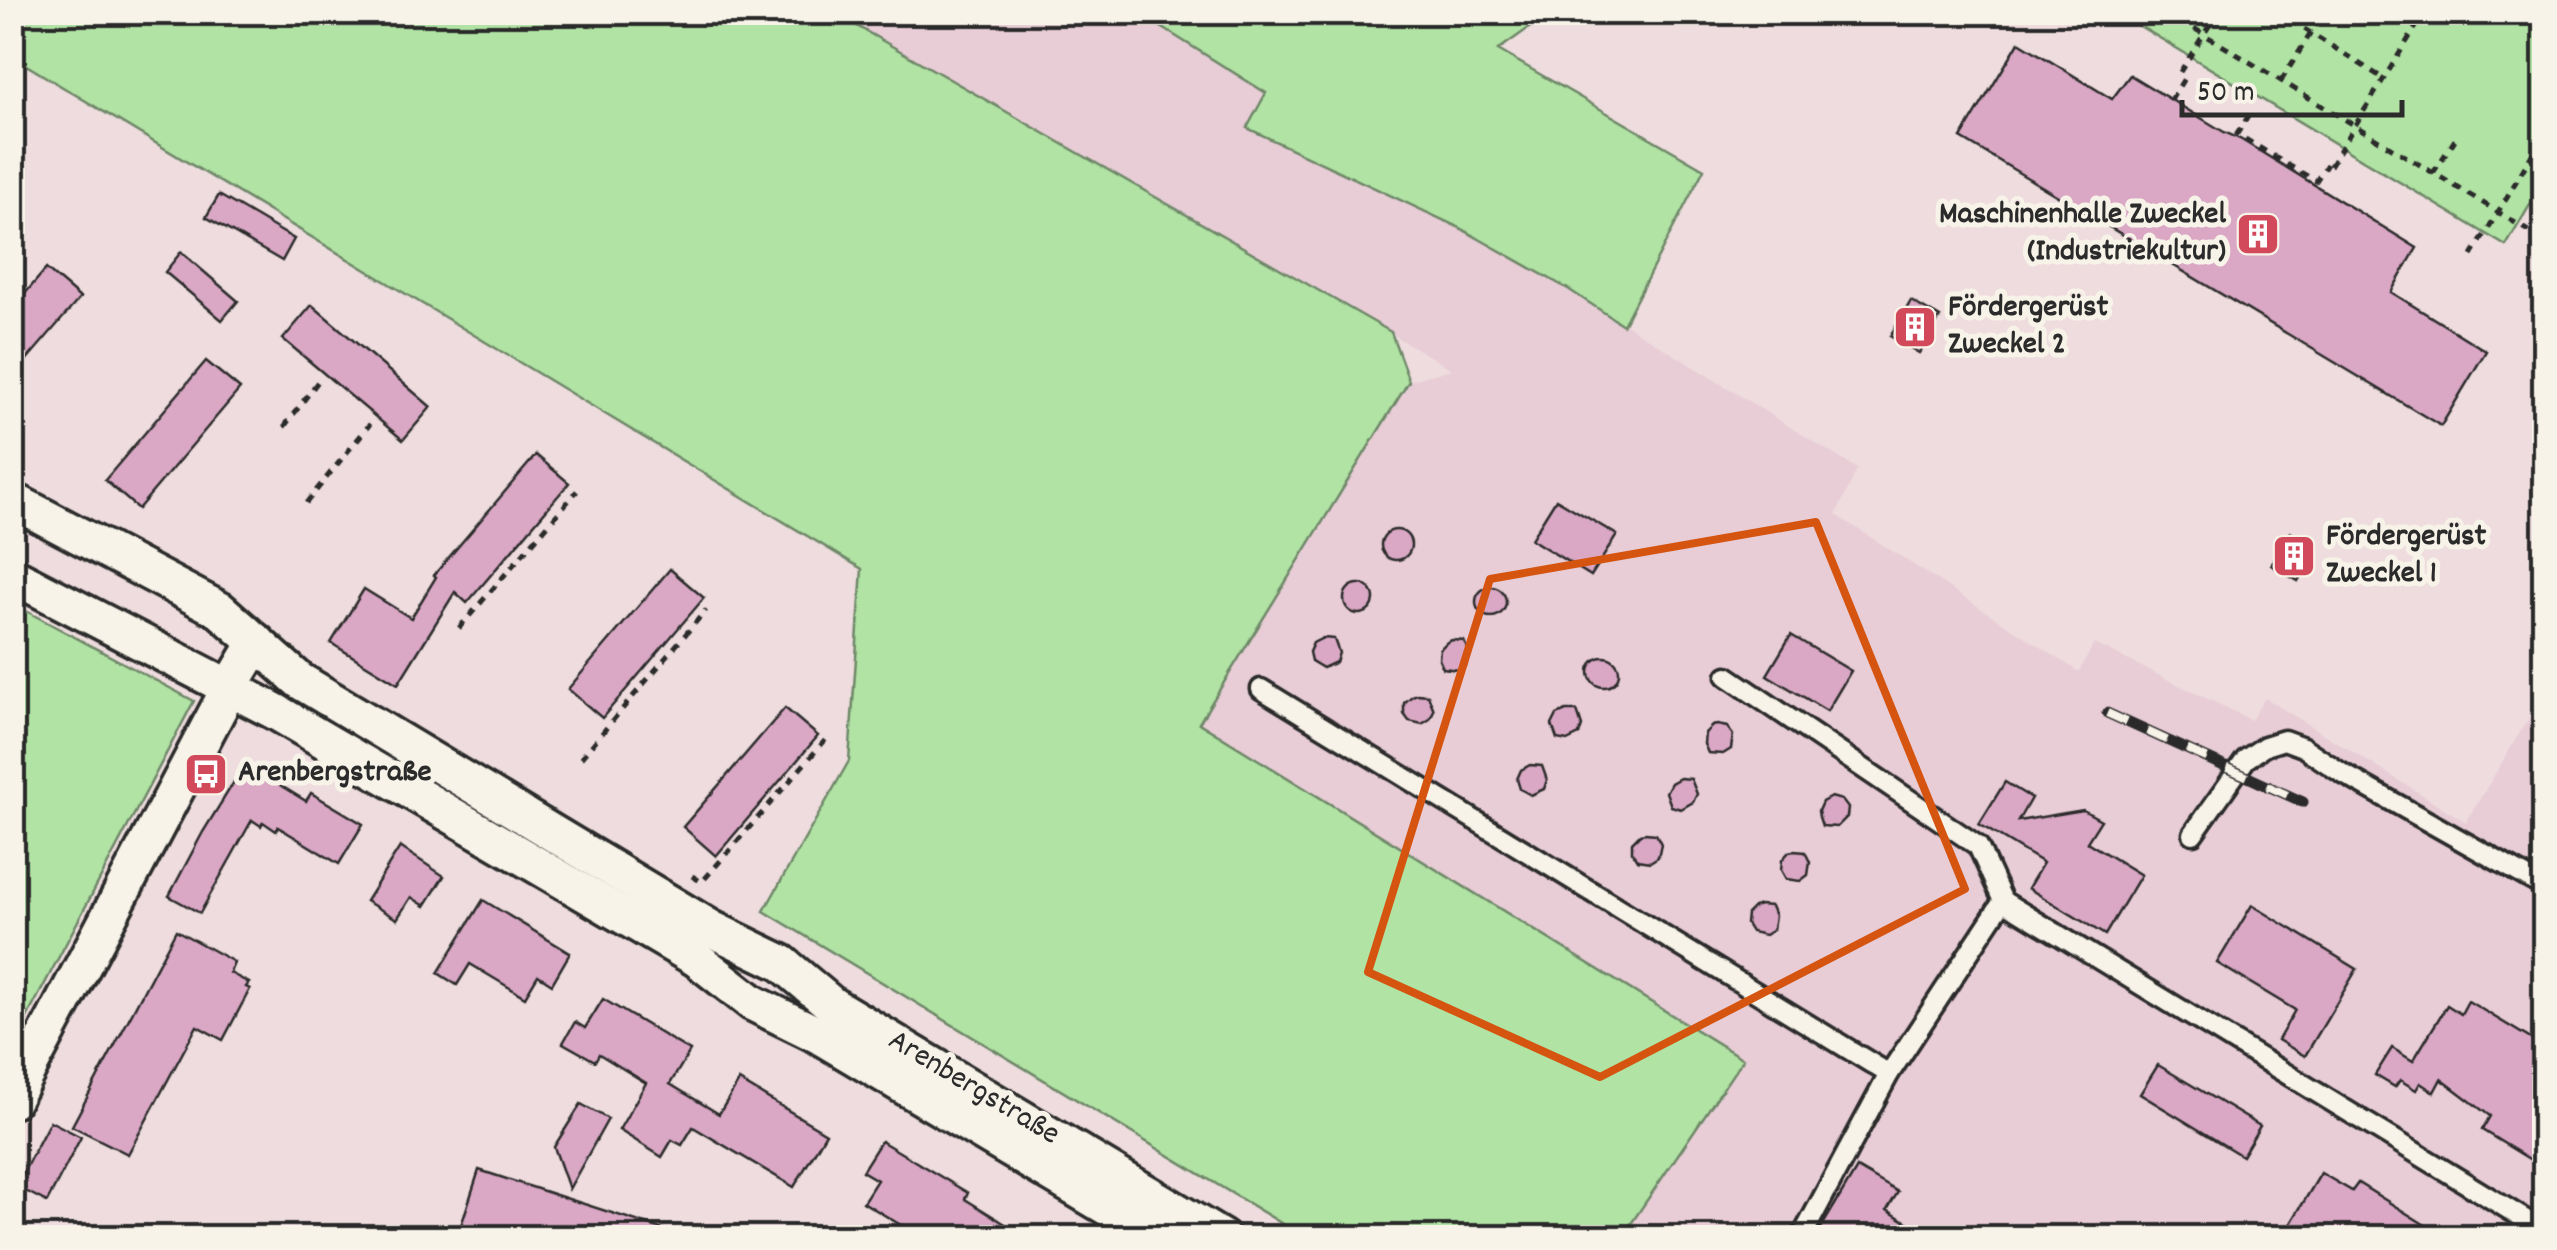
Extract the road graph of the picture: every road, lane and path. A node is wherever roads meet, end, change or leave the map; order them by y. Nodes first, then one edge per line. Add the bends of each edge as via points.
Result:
1 (2167, 12) edge
2 (2218, 12) edge
3 (2277, 12) edge
4 (2324, 12) edge
5 (2424, 12) edge
6 (2310, 33) junction
7 (2204, 35) junction
8 (2384, 78) junction
9 (2280, 81) junction
10 (2171, 100) dead end
11 (2249, 115) dead end
12 (2355, 126) junction
13 (2544, 134) edge
14 (2456, 138) dead end
15 (2434, 173) junction
16 (2498, 212) junction
17 (2544, 240) edge
18 (2472, 256) dead end
19 (318, 380) dead end
20 (370, 424) dead end
21 (284, 426) dead end
22 (577, 491) dead end
23 (12, 500) edge
24 (306, 504) dead end
25 (12, 575) edge
26 (706, 610) dead end
27 (460, 628) dead end
28 (256, 642) junction
29 (1727, 676) dead end
30 (230, 689) junction
31 (1261, 689) dead end
32 (827, 738) dead end
33 (581, 758) dead end
34 (2194, 834) dead end
35 (690, 875) dead end
36 (2544, 887) edge
37 (2002, 901) junction
38 (1889, 1074) junction
39 (12, 1100) edge
40 (2544, 1232) edge
41 (1159, 1238) edge
42 (1222, 1238) edge
43 (1801, 1238) edge

1 - 7 path
2 - 7 path
3 - 6 path
4 - 6 path
5 - 8 path
6 - 8 path
6 - 9 path
7 - 9 path
7 - 10 path
8 - 12 path
9 - 12 path
11 - 12 path via 2237,134 2316,181
12 - 15 path
13 - 16 path
14 - 15 path
15 - 16 path
16 - 17 path
16 - 18 path
19 - 21 path
20 - 24 path
22 - 27 path
23 - 28 street, Arenbergstraße via 220,610
25 - 30 street, Arenbergstraße
26 - 33 path
28 - 30 street
28 - 42 street, Arenbergstraße via 300,681 712,930 782,963 832,1004
29 - 37 lane via 1978,846
30 - 39 street
30 - 41 street, Arenbergstraße
31 - 38 lane
32 - 35 path via 702,882
34 - 36 lane via 2246,759 2284,740
37 - 38 lane
37 - 40 lane
38 - 43 lane

